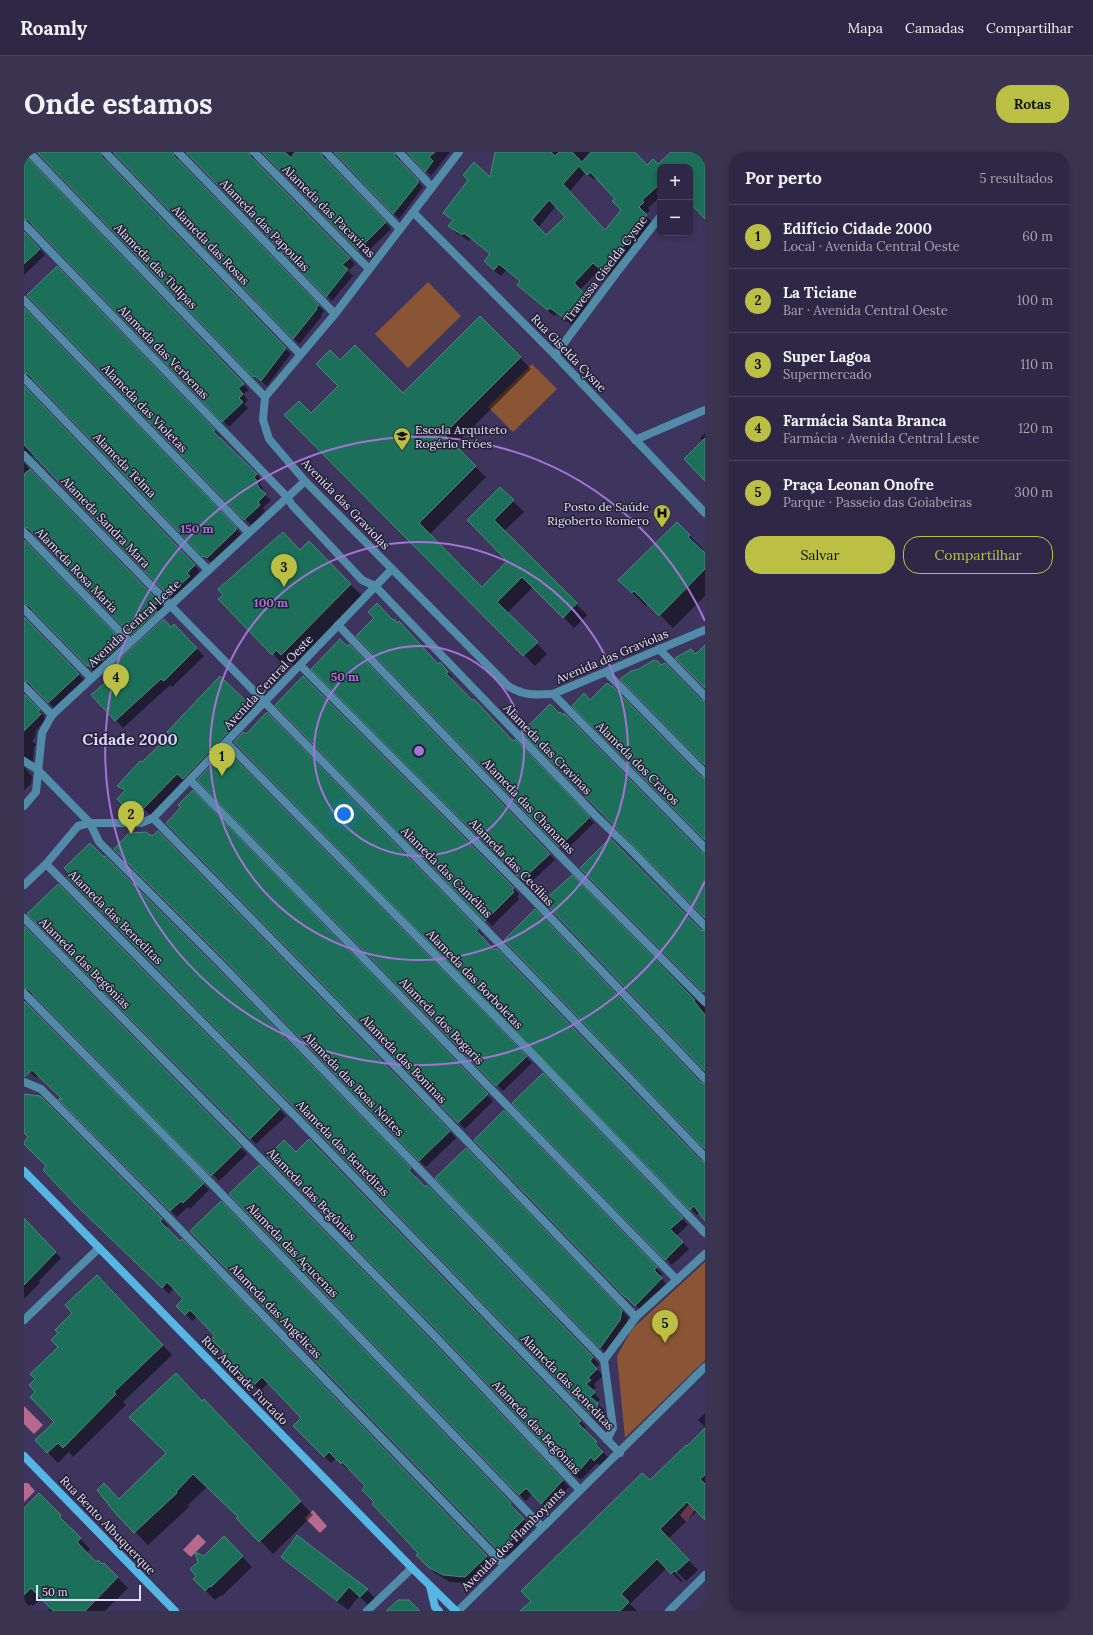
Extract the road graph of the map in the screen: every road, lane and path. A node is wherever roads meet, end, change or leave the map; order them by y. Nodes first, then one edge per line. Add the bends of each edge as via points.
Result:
1 (29, 152) edge
2 (105, 152) edge
3 (178, 152) edge
4 (254, 152) edge
5 (326, 152) edge
6 (399, 152) edge
7 (459, 152) edge
8 (432, 187) junction
9 (413, 212) junction
10 (657, 221) edge
11 (24, 224) edge
12 (400, 229) junction
13 (369, 269) junction
14 (24, 300) edge
15 (335, 314) junction
16 (300, 354) junction
17 (555, 355) junction
18 (24, 378) edge
19 (265, 398) junction
20 (705, 410) edge
21 (635, 440) junction
22 (24, 455) edge
23 (305, 482) junction
24 (287, 497) junction
25 (705, 513) edge
26 (24, 532) edge
27 (248, 532) junction
28 (392, 569) junction
29 (208, 570) junction
30 (375, 586) junction
31 (170, 606) junction
32 (24, 609) edge
33 (338, 625) junction
34 (705, 630) edge
35 (130, 642) junction
36 (659, 649) junction
37 (300, 664) junction
38 (606, 672) junction
39 (91, 678) junction
40 (24, 686) edge
41 (553, 694) junction
42 (705, 696) edge
43 (264, 702) junction
44 (52, 715) junction
45 (226, 743) junction
46 (24, 762) edge
47 (38, 770) junction
48 (705, 773) edge
49 (190, 780) junction
50 (24, 806) edge
51 (153, 818) junction
52 (90, 823) junction
53 (705, 848) edge
54 (46, 864) junction
55 (24, 885) edge
56 (24, 918) edge
57 (705, 926) edge
58 (24, 993) edge
59 (705, 1002) edge
60 (705, 1079) edge
61 (24, 1082) edge
62 (705, 1157) edge
63 (24, 1170) edge
64 (705, 1233) edge
65 (99, 1248) junction
66 (705, 1254) edge
67 (677, 1280) junction
68 (636, 1317) junction
69 (24, 1320) edge
70 (604, 1360) junction
71 (705, 1367) edge
72 (607, 1440) junction
73 (620, 1453) junction
74 (24, 1456) edge
75 (580, 1490) junction
76 (542, 1527) junction
77 (504, 1565) junction
78 (412, 1568) junction
79 (705, 1575) edge
80 (430, 1586) junction
81 (175, 1611) edge
82 (367, 1611) edge
83 (439, 1611) edge
84 (457, 1611) edge
85 (669, 1611) edge

1 - 19 street, Alameda das Tulipas
2 - 16 street, Alameda das Rosas
3 - 15 street, Alameda das Papoulas
4 - 13 street, Alameda das Pacaviras
5 - 12 street
6 - 8 street
7 - 8 street
8 - 9 street
9 - 12 street
9 - 17 street, Rua Giselda Cysne
10 - 17 street, Travessa Giselda Cysne
11 - 24 street, Alameda das Verbenas
12 - 13 street
13 - 15 street
14 - 27 street, Alameda das Violetas
15 - 16 street
16 - 19 street
17 - 21 street, Rua Giselda Cysne
18 - 29 street, Alameda Telma
19 - 23 street, Avenida das Graviolas via 263,420 269,439
20 - 21 street
21 - 25 street, Rua Giselda Cysne
22 - 31 street, Alameda Sandra Mara
23 - 24 street, Avenida Central Leste
23 - 28 street, Avenida das Graviolas
24 - 27 street, Avenida Central Leste
24 - 30 street, Alameda das Verbenas via 292,506 362,580
26 - 35 street, Alameda Rosa Maria
27 - 29 street, Avenida Central Leste
28 - 30 street, Avenida Central Oeste
28 - 41 street, Avenida das Graviolas via 508,686 529,695
29 - 31 street, Avenida Central Leste
30 - 33 street, Avenida Central Oeste
30 - 57 street, Alameda das Cravinas
31 - 35 street, Avenida Central Leste
31 - 43 street, Alameda das Camélias
32 - 39 street
33 - 37 street, Avenida Central Oeste
33 - 59 street, Alameda das Chananas
34 - 36 street, Avenida das Graviolas
35 - 39 street, Avenida Central Leste
36 - 38 street, Avenida das Graviolas
36 - 42 street
37 - 43 street, Avenida Central Oeste
37 - 60 street, Alameda das Cecílias via 530,896
38 - 41 street, Avenida das Graviolas
38 - 48 street
39 - 44 street, Avenida Central Leste
40 - 44 street
41 - 53 street, Alameda dos Cravos
43 - 45 street, Avenida Central Oeste
43 - 62 street, Alameda das Camélias via 491,933
44 - 47 street, Avenida Central Leste via 42,733
45 - 49 street, Avenida Central Oeste
45 - 64 street, Alameda das Borboletas
46 - 47 street, Alameda das Boas Noites
47 - 50 street, Avenida Central Leste via 36,792
47 - 52 street, Alameda das Boas Noites
49 - 51 street, Avenida Central Oeste
49 - 67 street, Alameda dos Bogaris
51 - 52 street via 141,823
51 - 68 street, Alameda das Boninas
52 - 54 street via 78,826
52 - 70 street, Alameda das Boas Noites via 99,842 216,959
54 - 55 street
54 - 72 street, Alameda das Beneditas via 297,1118
56 - 75 street, Alameda das Begônias via 433,1334
58 - 76 street, Alameda das Açucenas
61 - 77 street, Alameda das Angélicas via 41,1089
63 - 65 street, Rua Andrade Furtado
65 - 69 street
65 - 78 street, Rua Andrade Furtado
66 - 67 street
67 - 68 street
68 - 70 street
70 - 72 street via 612,1428
71 - 73 street, Avenida dos Flamboyants
72 - 73 street, Alameda das Beneditas
73 - 75 street, Avenida dos Flamboyants
74 - 81 street, Rua Bento Albuquerque
75 - 76 street, Avenida dos Flamboyants
76 - 77 street, Avenida dos Flamboyants
77 - 84 street, Avenida dos Flamboyants
78 - 80 street, Rua Andrade Furtado
78 - 82 street
79 - 85 street
80 - 83 street via 435,1607
80 - 84 street, Rua Andrade Furtado

